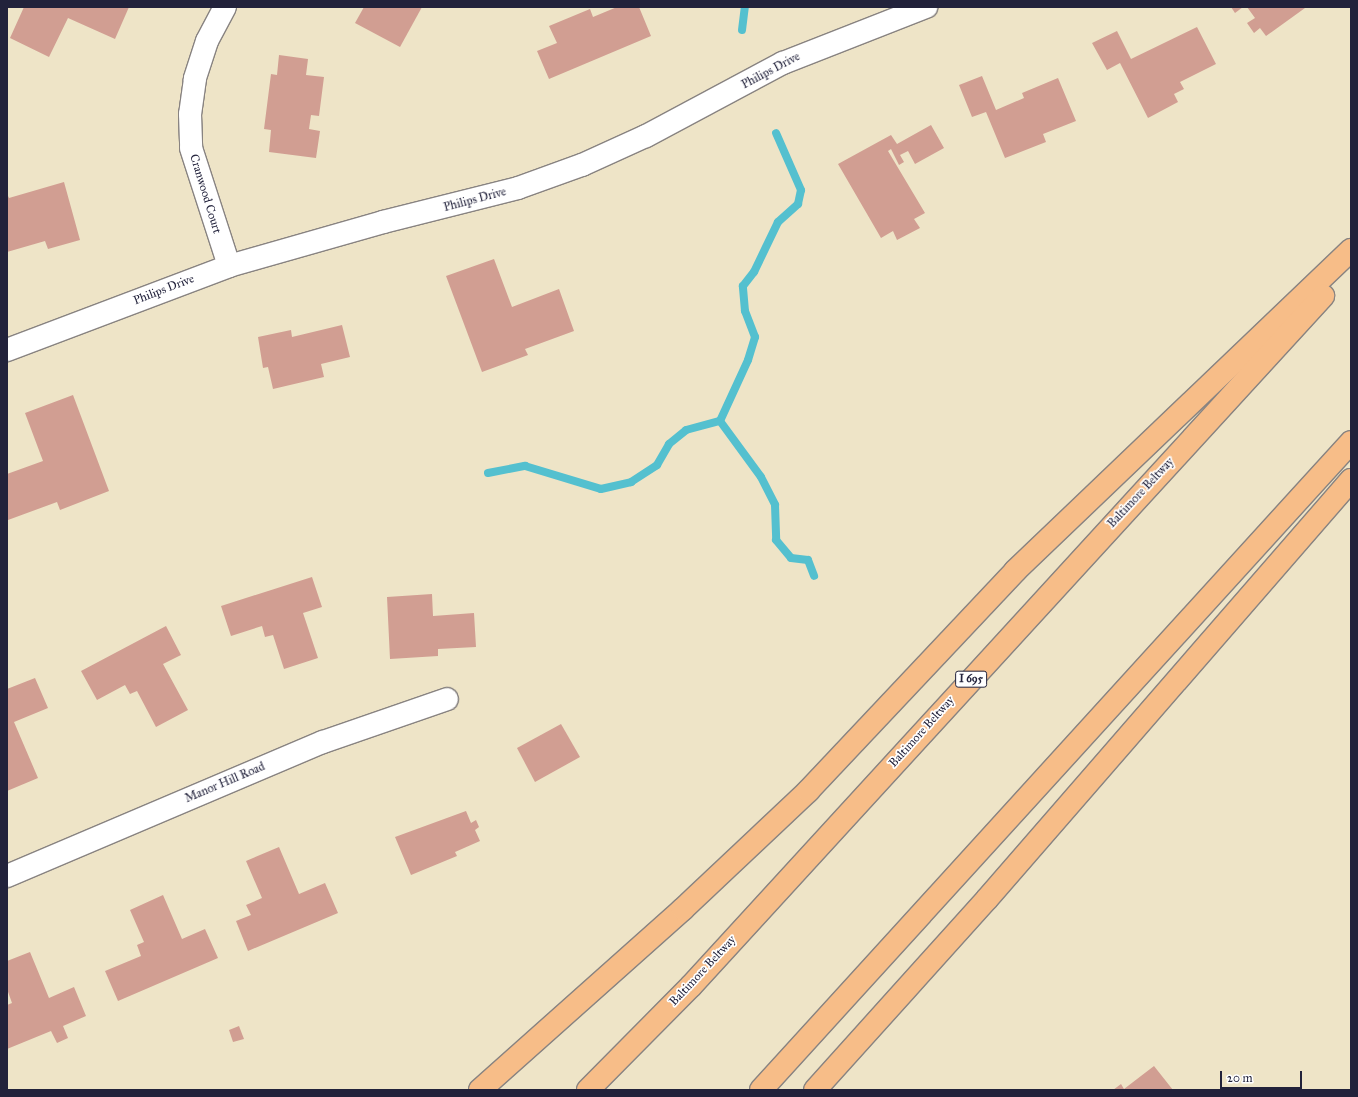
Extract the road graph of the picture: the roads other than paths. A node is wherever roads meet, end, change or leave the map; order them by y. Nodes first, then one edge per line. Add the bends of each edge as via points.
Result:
1 (225, 7) edge
2 (926, 7) edge
3 (1351, 250) edge
4 (1351, 265) edge
5 (228, 266) junction
6 (7, 350) edge
7 (1351, 442) edge
8 (1351, 480) edge
9 (447, 699) dead end
10 (7, 876) edge
11 (480, 1090) edge
12 (588, 1090) edge
13 (761, 1090) edge
14 (815, 1090) edge

1 - 5 street, Cranwood Court via 202,57 190,114 191,148
2 - 5 street, Philips Drive via 783,63 667,126 582,165 518,188 383,222
3 - 11 highway via 1015,571 808,791 683,909
4 - 12 highway, Baltimore Beltway / I 695 via 691,986
5 - 6 street, Philips Drive
7 - 13 highway
8 - 14 highway via 987,899
9 - 10 street, Manor Hill Road via 323,742

